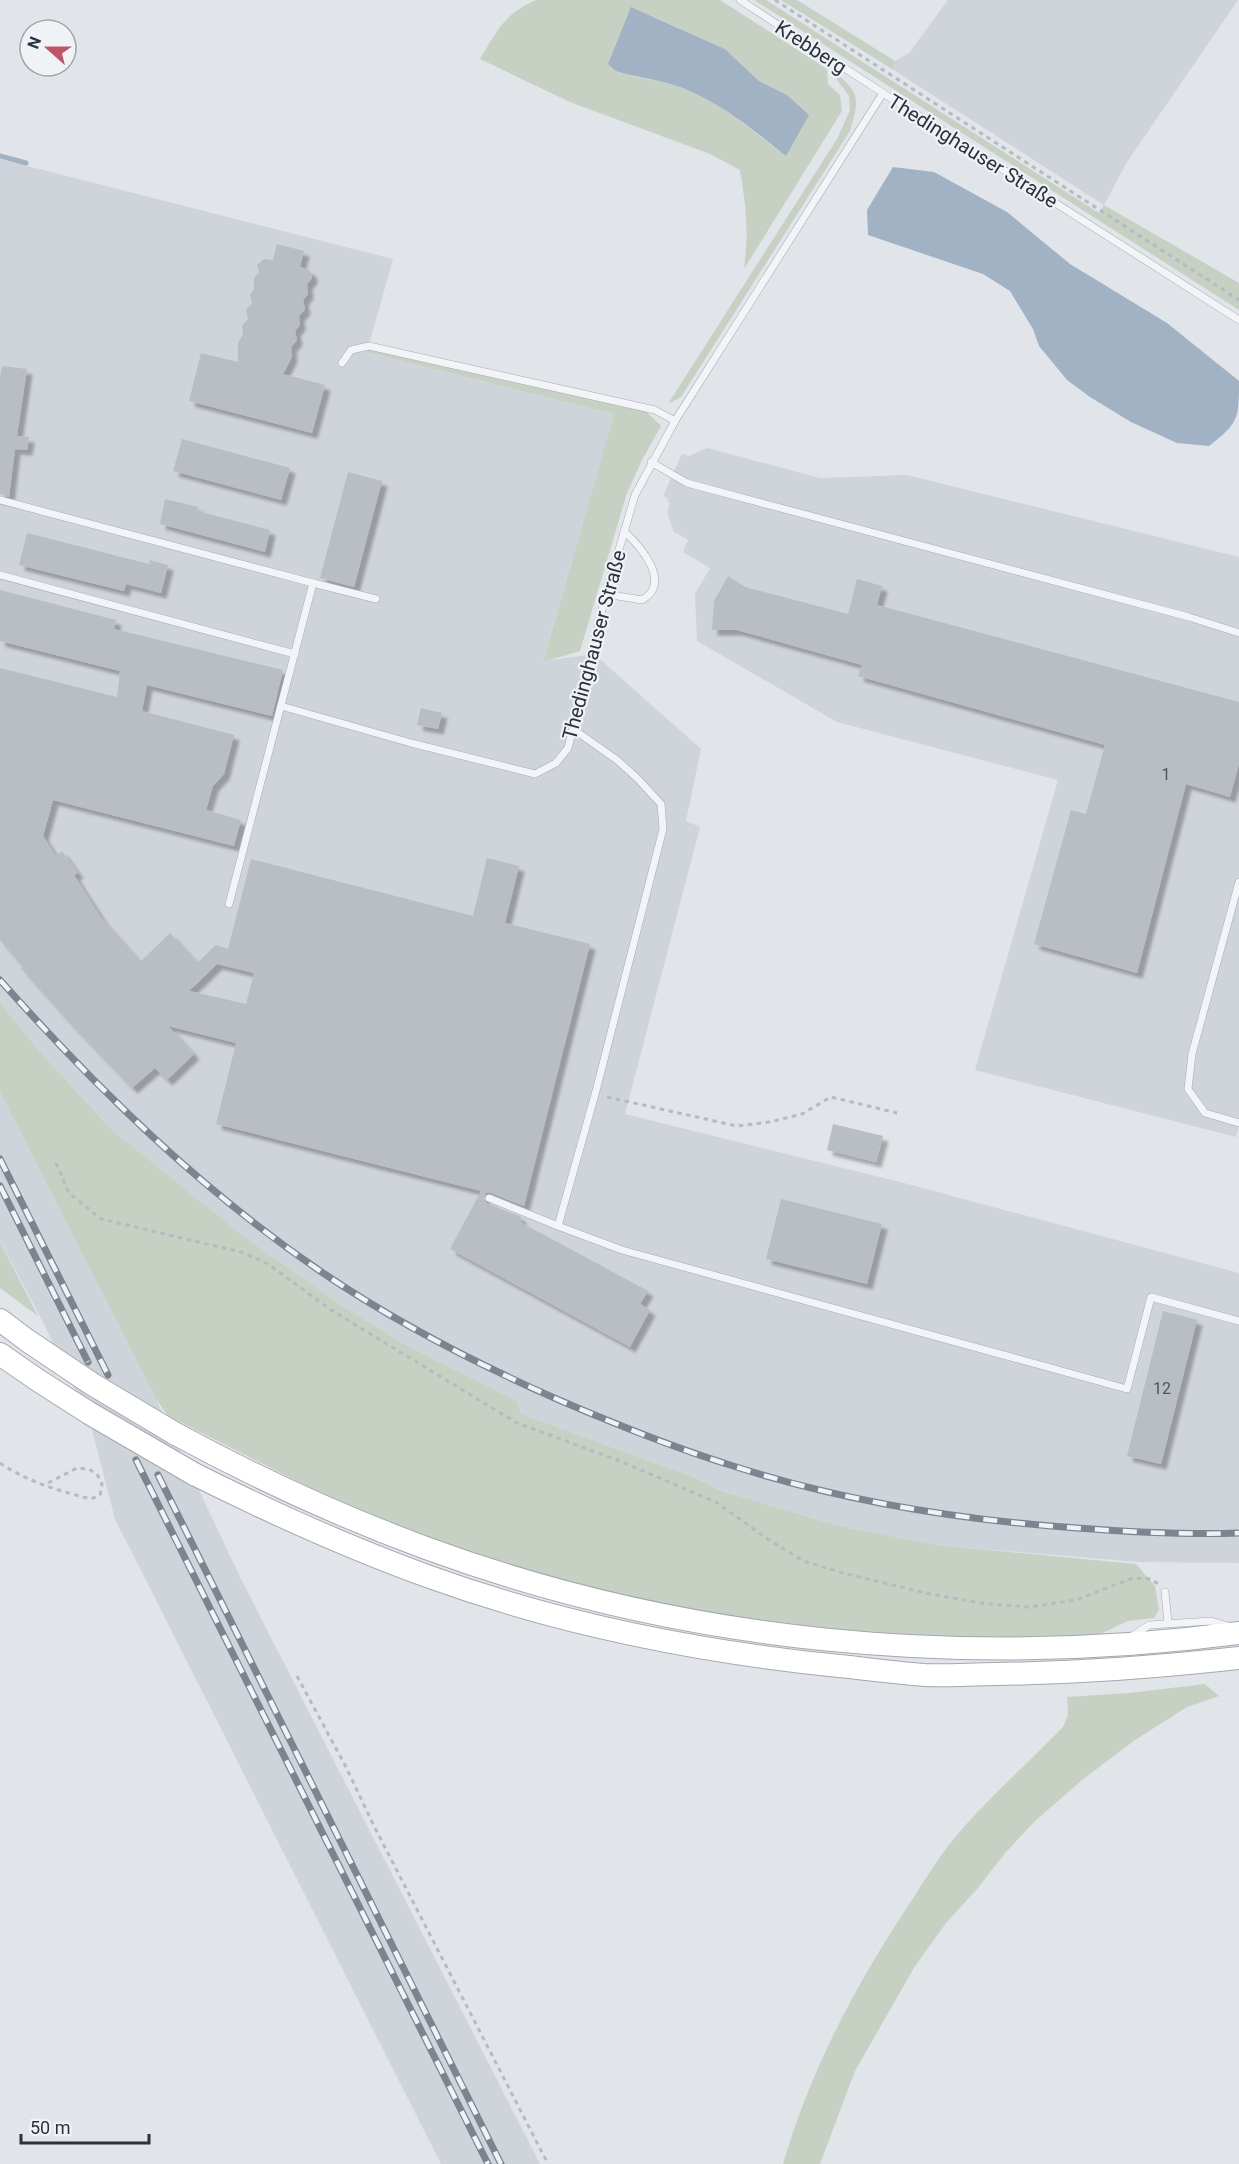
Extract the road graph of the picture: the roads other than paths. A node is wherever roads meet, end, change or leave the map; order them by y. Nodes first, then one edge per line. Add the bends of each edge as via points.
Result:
1 (740, 0) edge
2 (883, 93) junction
3 (1239, 320) edge
4 (342, 363) dead end
5 (675, 421) junction
6 (651, 462) junction
7 (0, 500) edge
8 (624, 531) junction
9 (0, 575) edge
10 (313, 583) junction
11 (606, 594) junction
12 (376, 599) dead end
13 (1239, 633) edge
14 (295, 654) junction
15 (281, 706) junction
16 (573, 729) junction
17 (1239, 882) edge
18 (230, 904) dead end
19 (1239, 1123) edge
20 (489, 1198) dead end
21 (558, 1226) junction
22 (0, 1320) edge
23 (1239, 1321) edge
24 (0, 1354) edge
25 (1165, 1592) road end
26 (1168, 1623) junction
27 (1239, 1631) edge
28 (1115, 1646) junction
29 (1239, 1658) edge

1 - 2 lane, Krebberg
2 - 3 lane, Thedinghauser Straße
2 - 5 lane, Thedinghauser Straße
4 - 5 lane via 351,350 369,346 655,410
5 - 6 lane, Thedinghauser Straße
6 - 8 lane, Thedinghauser Straße via 634,495
6 - 13 lane via 687,483
7 - 10 lane
8 - 11 lane, Thedinghauser Straße
8 - 11 lane via 648,557 655,585 642,600
9 - 14 lane
10 - 12 lane
10 - 14 lane
11 - 16 lane, Thedinghauser Straße
14 - 15 lane
15 - 16 lane, Thedinghauser Straße via 535,774 556,763 568,748
15 - 18 lane
16 - 21 lane via 617,760 661,804 663,829
17 - 19 lane via 1192,1054 1188,1089 1205,1113
20 - 21 lane
21 - 23 lane via 622,1250 1127,1389 1150,1297
22 - 28 main road, bridge via 92,1384 220,1458 297,1495 426,1548 542,1585 626,1607 835,1641 986,1650
24 - 29 main road, bridge via 107,1424 262,1508 429,1577 516,1605 611,1629 765,1658 925,1675 1106,1670
25 - 26 lane
26 - 27 lane via 1211,1621
26 - 28 lane via 1149,1625
27 - 28 main road

